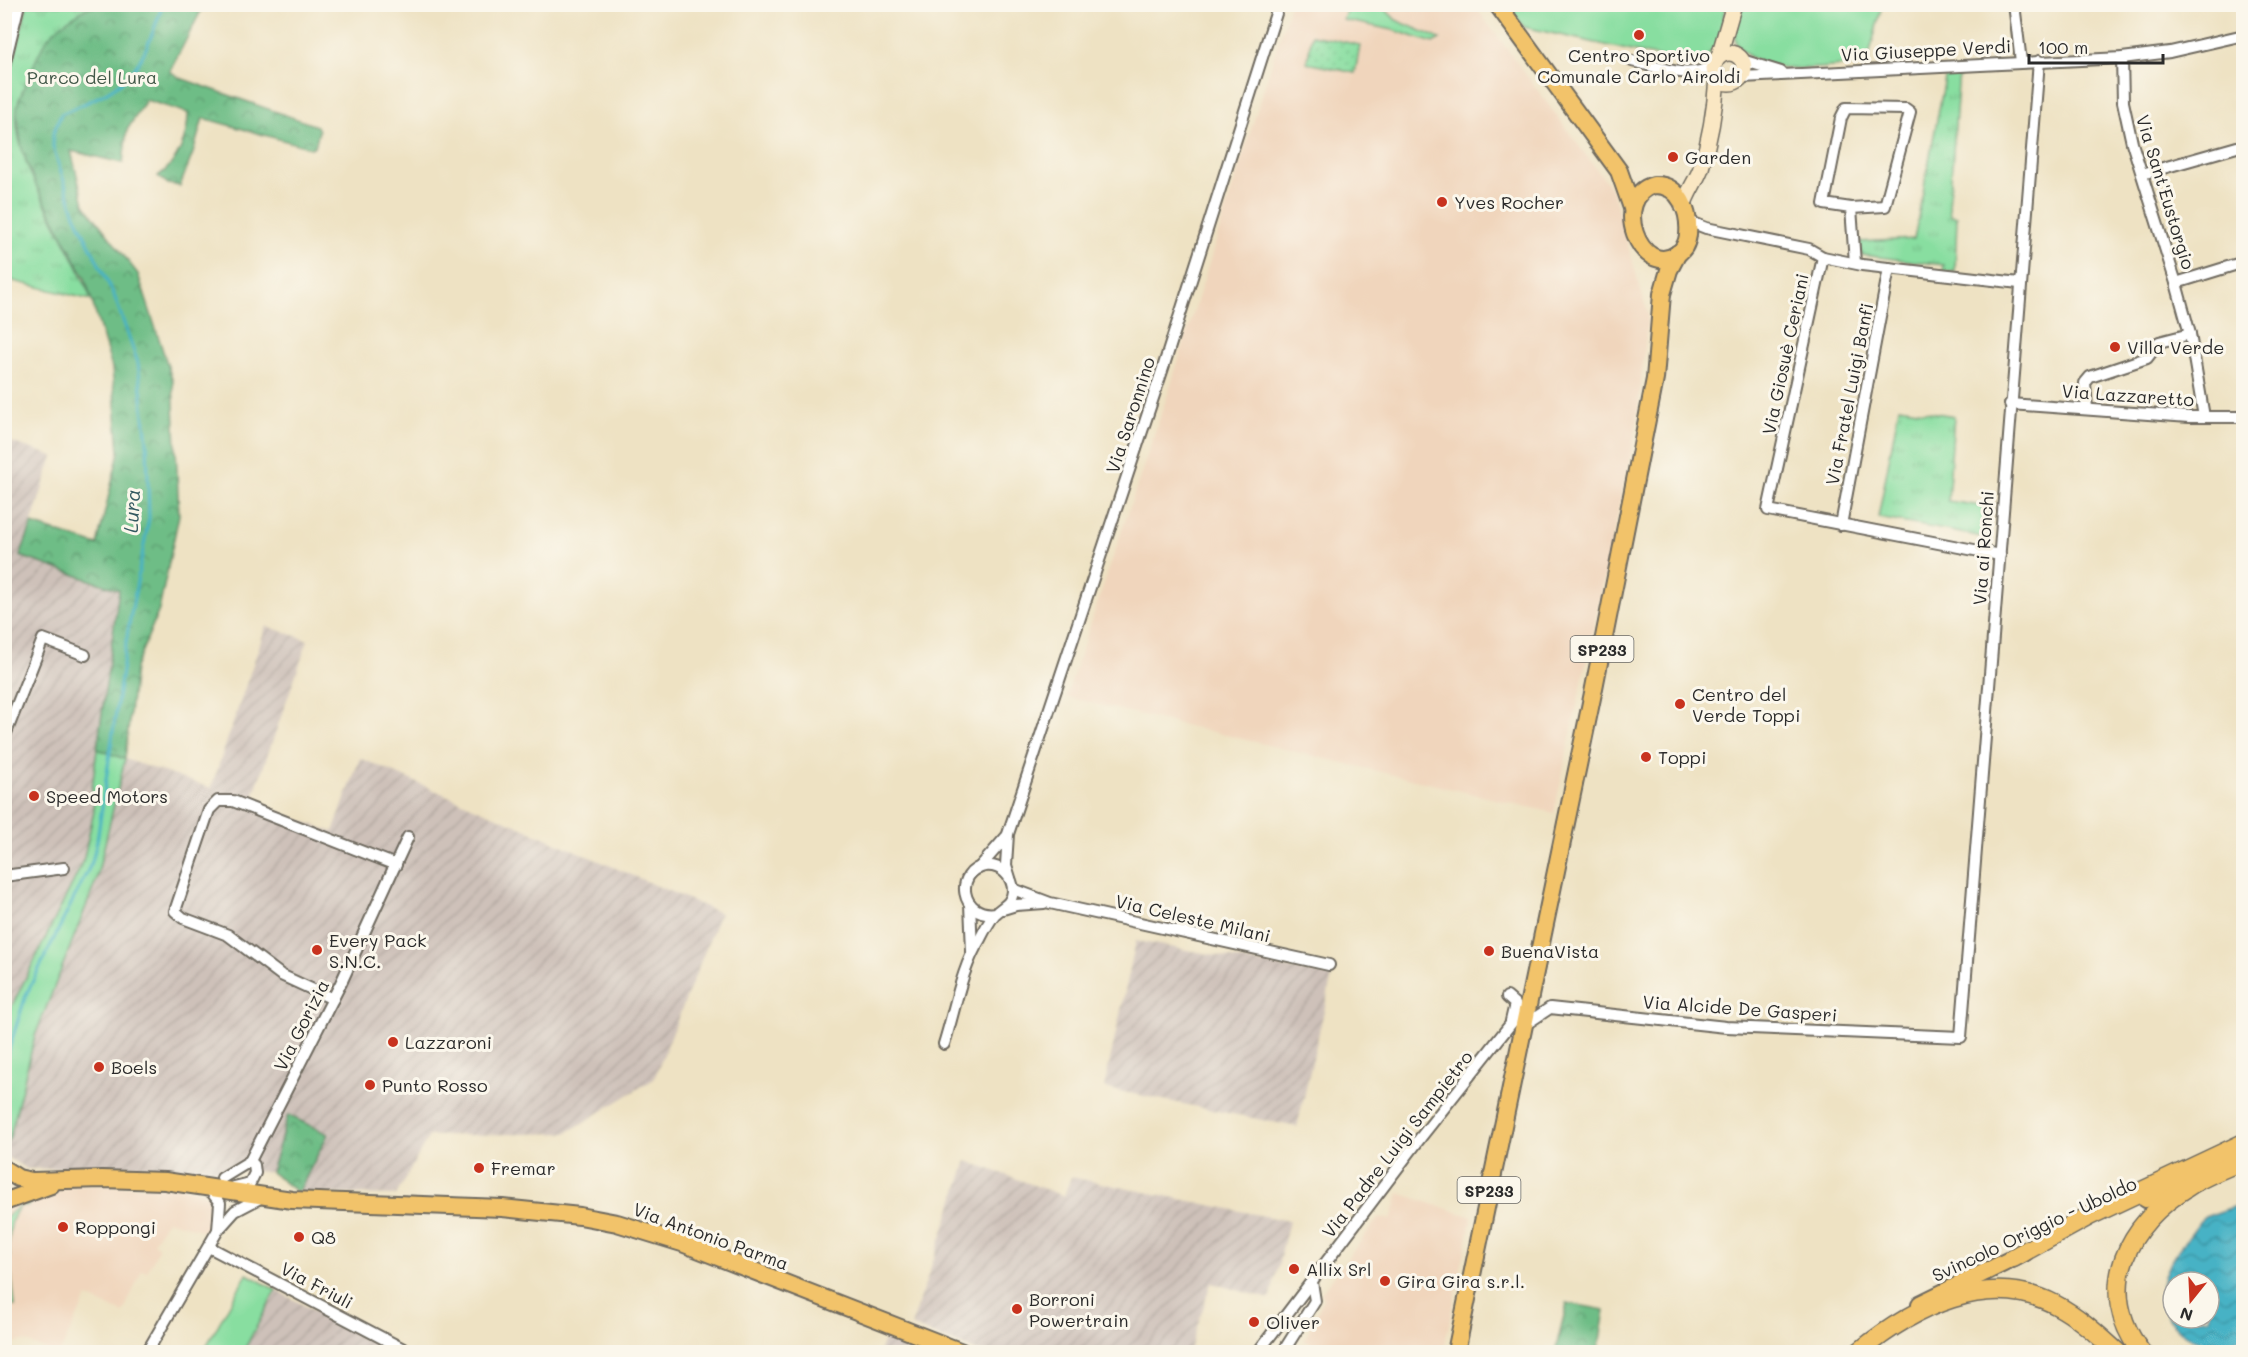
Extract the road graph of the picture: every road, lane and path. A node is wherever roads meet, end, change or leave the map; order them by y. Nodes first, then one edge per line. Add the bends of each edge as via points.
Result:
1 (19, 4) edge
2 (1279, 4) edge
3 (1497, 4) edge
4 (2014, 4) edge
5 (1732, 12) edge
6 (2244, 35) edge
7 (1740, 57) junction
8 (2121, 58) junction
9 (1632, 61) dead end
10 (2039, 61) junction
11 (2021, 62) junction
12 (4, 66) edge
13 (1723, 73) junction
14 (1787, 74) junction
15 (2244, 145) edge
16 (1702, 160) junction
17 (1619, 171) junction
18 (2142, 174) junction
19 (1657, 186) junction
20 (1632, 208) junction
21 (1851, 208) junction
22 (1685, 214) junction
23 (1646, 253) junction
24 (1678, 253) junction
25 (1823, 257) junction
26 (2244, 262) edge
27 (1855, 263) junction
28 (1889, 268) junction
29 (2019, 283) junction
30 (2176, 283) junction
31 (1662, 294) junction
32 (2190, 334) junction
33 (2010, 404) junction
34 (2087, 409) junction
35 (2204, 417) junction
36 (2244, 417) edge
37 (1841, 525) junction
38 (2000, 555) junction
39 (84, 655) dead end
40 (4, 738) edge
41 (1008, 834) junction
42 (408, 837) dead end
43 (396, 865) junction
44 (64, 868) dead end
45 (979, 868) junction
46 (4, 876) edge
47 (1011, 884) junction
48 (1050, 903) junction
49 (970, 904) junction
50 (999, 911) junction
51 (972, 951) junction
52 (1329, 965) dead end
53 (1507, 997) dead end
54 (333, 999) junction
55 (1516, 1027) junction
56 (1960, 1037) joint
57 (944, 1044) dead end
58 (2244, 1143) edge
59 (2244, 1155) edge
60 (2244, 1160) edge
61 (250, 1161) junction
62 (4, 1169) edge
63 (4, 1180) edge
64 (63, 1182) junction
65 (215, 1182) junction
66 (250, 1183) junction
67 (4, 1189) edge
68 (262, 1197) junction
69 (292, 1200) junction
70 (4, 1202) edge
71 (218, 1230) junction
72 (209, 1247) junction
73 (2013, 1258) junction
74 (1312, 1282) junction
75 (147, 1353) edge
76 (409, 1353) edge
77 (962, 1353) edge
78 (1258, 1353) edge
79 (1283, 1353) edge
80 (1456, 1353) edge
81 (1850, 1353) edge
82 (1859, 1353) edge
83 (2117, 1353) edge
84 (2141, 1353) edge

1 - 12 street
2 - 41 street, Via Saronnino
3 - 17 main road, SP233
4 - 11 street
5 - 7 street via 1731,35
5 - 13 street
6 - 8 street, Via Giuseppe Verdi via 2170,52
7 - 13 street via 1728,52
7 - 13 street via 1745,68
7 - 14 street, Via Giuseppe Verdi
8 - 10 street, Via Giuseppe Verdi
8 - 18 street, Via Sant'Eustorgio via 2123,102
9 - 13 street, Via Giuseppe Verdi via 1687,73
10 - 11 street, Via Giuseppe Verdi
10 - 29 street, Via ai Ronchi
11 - 14 street, Via Giuseppe Verdi
13 - 14 street, Via Giuseppe Verdi
13 - 16 street
15 - 18 street
16 - 19 street via 1682,180
16 - 22 street
17 - 19 main road, SP233 via 1633,181
17 - 20 main road, SP233
18 - 30 street, Via Sant'Eustorgio
19 - 20 main road via 1636,196
19 - 22 main road, SP233 via 1676,192
20 - 23 main road, SP233 via 1637,238
21 - 21 street via 1885,206 1910,112 1906,109 1846,108 1824,204
21 - 27 street
22 - 24 main road, SP233 via 1688,237
22 - 25 street via 1706,228 1809,249
23 - 24 main road via 1662,259
23 - 31 main road, SP233
24 - 31 main road, SP233
25 - 27 street, Via Giosuè Ceriani
25 - 37 street, Via Giosuè Ceriani via 1768,510
26 - 30 street
27 - 28 street, Via Giosuè Ceriani
28 - 29 street, Via Giosuè Ceriani
28 - 37 street, Via Fratel Luigi Banfi
29 - 33 street, Via ai Ronchi
30 - 32 street, Via Sant'Eustorgio
31 - 55 main road, SP233 via 1655,379 1529,1002
32 - 34 street via 2159,342 2147,358 2090,377 2085,383
32 - 35 street, Via Sant'Eustorgio
33 - 34 street, Via Lazzaretto
33 - 38 street, Via ai Ronchi
34 - 35 street, Via Lazzaretto
35 - 36 street, Via Lazzaretto
37 - 38 street
38 - 56 street, Via ai Ronchi
39 - 40 street via 43,639
41 - 45 street, Via Saronnino
41 - 47 street, Via Saronnino via 1006,865
42 - 43 street, Via Gorizia
43 - 54 street, Via Gorizia
43 - 54 street via 233,801 218,801 209,810 175,911 183,918 228,935 281,975
44 - 46 street
45 - 47 street via 994,866
45 - 49 street, Via Saronnino via 967,880
47 - 48 street
47 - 50 street, Via Saronnino via 1009,902
48 - 50 street via 1016,905
48 - 52 street, Via Celeste Milani
49 - 50 street via 982,913
49 - 51 street, Via Saronnino
50 - 51 street, Via Saronnino
51 - 57 street, Via Saronnino
53 - 55 street via 1515,1004
54 - 61 street, Via Gorizia
55 - 56 street, Via Alcide De Gasperi via 1550,1008 1726,1027
55 - 74 street, Via Padre Luigi Sampietro via 1386,1183
55 - 80 main road, SP233
58 - 73 highway via 2089,1215
59 - 73 main road, Svincolo Origgio - Uboldo
60 - 84 highway via 2180,1192 2138,1228 2121,1267 2120,1297 2127,1330
61 - 65 street
61 - 66 street, Via Gorizia via 255,1170
62 - 64 main road, Via Antonio Parma via 24,1180
63 - 67 main road
64 - 65 main road, Via Antonio Parma
64 - 70 main road, Via Antonio Parma
65 - 66 main road, Via Antonio Parma
65 - 68 main road, Via Antonio Parma
65 - 71 street via 220,1203
66 - 69 main road, Via Antonio Parma
68 - 69 main road, Via Antonio Parma
68 - 71 street via 236,1211
69 - 77 main road, Via Antonio Parma via 502,1208 616,1223 682,1243
71 - 72 street
72 - 75 street
72 - 76 street, Via Friuli
73 - 81 main road, Svincolo Origgio - Uboldo via 1897,1317
74 - 78 street, Via Padre Luigi Sampietro
74 - 79 street via 1315,1301
82 - 83 highway via 1934,1304 1986,1292 2019,1293 2054,1304 2072,1314

